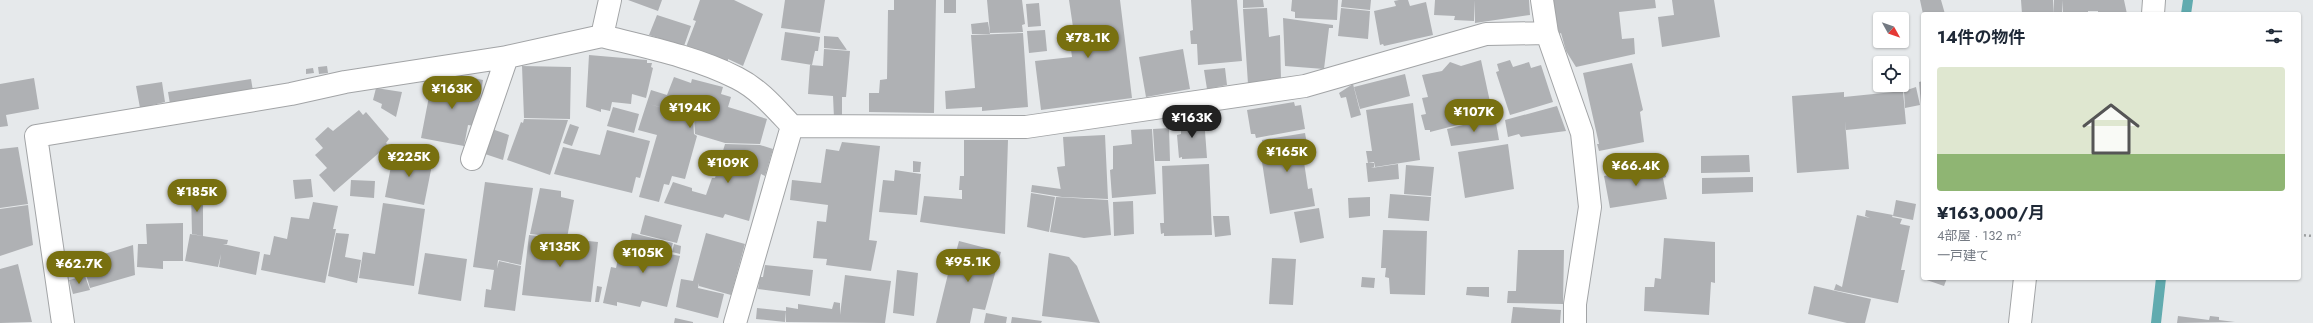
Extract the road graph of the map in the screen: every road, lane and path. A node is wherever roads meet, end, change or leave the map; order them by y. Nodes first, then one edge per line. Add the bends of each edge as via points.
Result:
1 (610, 0) edge
2 (1542, 0) edge
3 (2154, 0) edge
4 (2153, 12) edge
5 (1546, 32) junction
6 (602, 36) junction
7 (507, 57) junction
8 (792, 126) junction
9 (472, 159) dead end
10 (2301, 235) edge
11 (2313, 236) edge
12 (2025, 280) edge
13 (63, 323) edge
14 (735, 323) edge
15 (1574, 323) edge
16 (2020, 323) edge

1 - 6 street
2 - 5 street
3 - 4 street
5 - 8 street via 1486,34 1305,86 1026,127
5 - 15 street via 1582,133 1590,207
6 - 7 street
6 - 8 street via 679,56 737,78 767,99
7 - 9 street
7 - 13 street via 345,82 291,94 36,136
8 - 14 street
10 - 11 path
12 - 16 street

